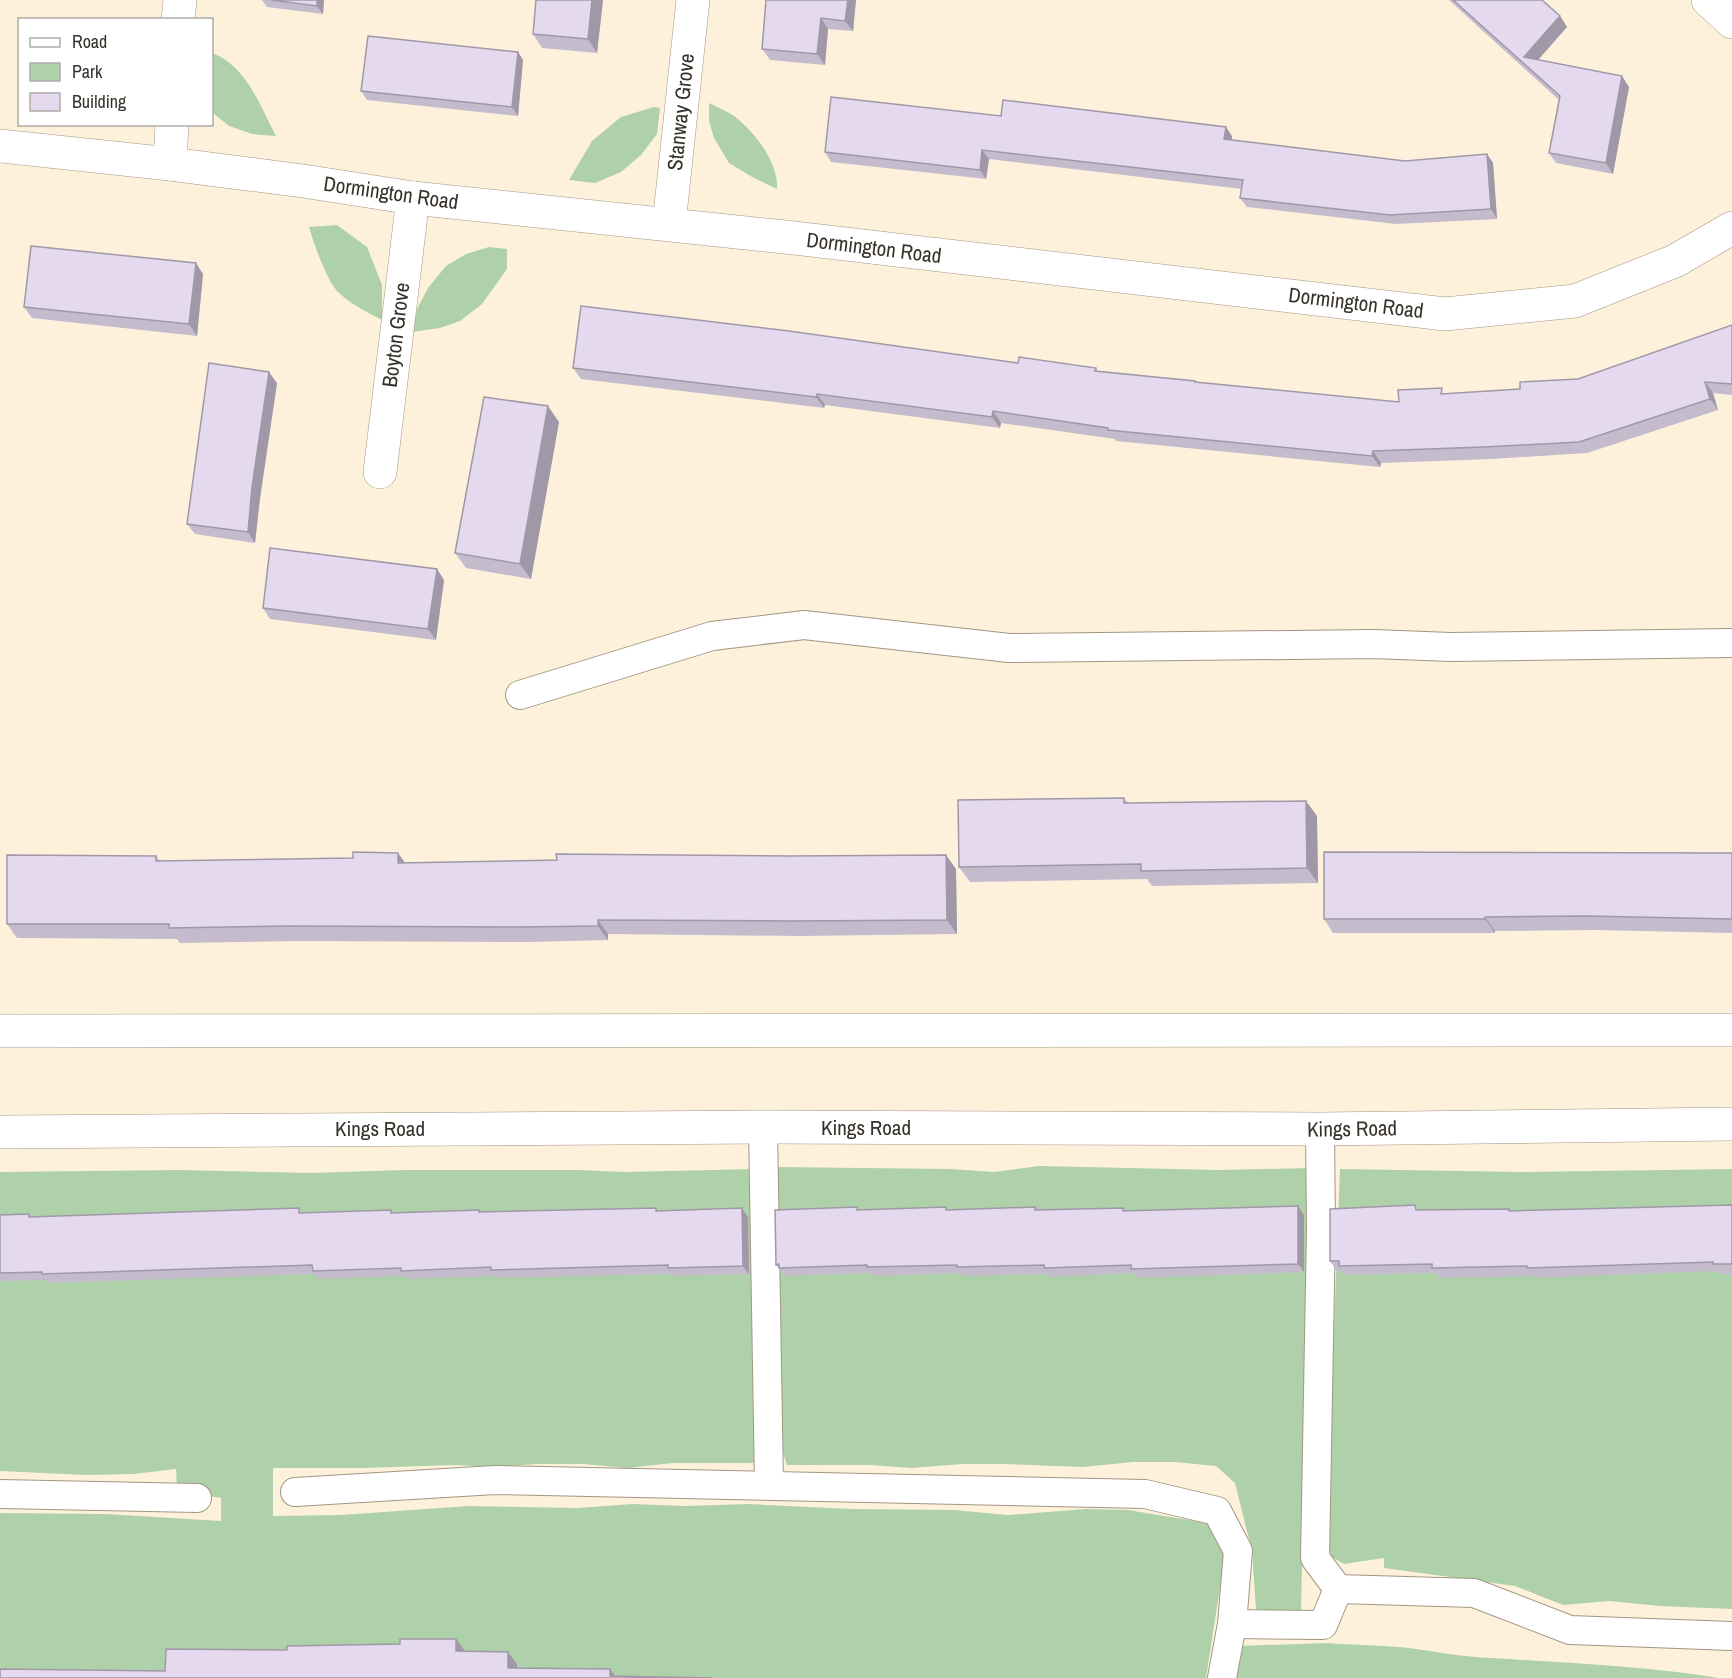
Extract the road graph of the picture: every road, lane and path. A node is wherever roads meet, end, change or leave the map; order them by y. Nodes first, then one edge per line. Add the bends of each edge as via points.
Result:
1 (180, 0) edge
2 (693, 0) edge
3 (1708, 0) edge
4 (178, 18) edge
5 (1732, 22) edge
6 (172, 126) edge
7 (0, 147) edge
8 (170, 164) junction
9 (413, 198) junction
10 (669, 224) junction
11 (1732, 228) edge
12 (380, 472) dead end
13 (1732, 643) edge
14 (520, 695) dead end
15 (1732, 1030) edge
16 (0, 1031) edge
17 (1732, 1124) edge
18 (763, 1127) junction
19 (1320, 1129) junction
20 (0, 1132) edge
21 (769, 1485) junction
22 (295, 1492) dead end
23 (0, 1494) edge
24 (196, 1498) dead end
25 (1338, 1589) junction
26 (1232, 1624) junction
27 (1732, 1636) edge
28 (1222, 1678) edge

1 - 4 main road
2 - 10 main road, Stanway Grove
3 - 5 main road
6 - 8 main road
7 - 8 main road, Dormington Road
8 - 9 main road, Dormington Road
9 - 10 main road, Dormington Road
9 - 12 main road, Boyton Grove
10 - 11 main road, Dormington Road via 1445,314 1575,301 1675,261
13 - 14 lane via 1008,648 804,625 712,636
15 - 16 main road
17 - 19 main road, Kings Road
18 - 19 main road, Kings Road
18 - 20 main road, Kings Road
18 - 21 lane
19 - 25 lane via 1315,1558
21 - 22 lane via 495,1480
21 - 26 lane via 1145,1494 1216,1511 1238,1551
23 - 24 lane
25 - 26 lane via 1323,1625
25 - 27 lane via 1474,1593 1570,1630
26 - 28 lane

